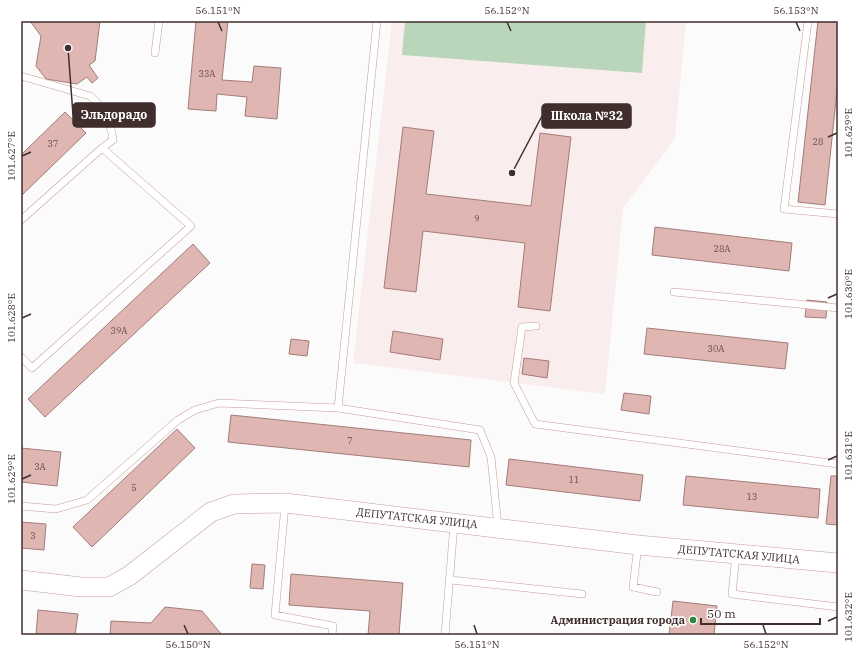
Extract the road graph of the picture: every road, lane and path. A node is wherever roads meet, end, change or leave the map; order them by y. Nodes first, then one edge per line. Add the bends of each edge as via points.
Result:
1 (159, 21) edge
2 (377, 21) edge
3 (808, 21) edge
4 (155, 53) dead end
5 (21, 76) edge
6 (102, 148) junction
7 (838, 214) edge
8 (21, 220) edge
9 (674, 292) dead end
10 (838, 308) edge
11 (536, 326) dead end
12 (21, 357) edge
13 (338, 408) junction
14 (838, 464) edge
15 (286, 502) junction
16 (21, 506) edge
17 (454, 524) junction
18 (498, 527) junction
19 (638, 544) junction
20 (736, 554) junction
21 (838, 564) edge
22 (21, 580) edge
23 (451, 580) junction
24 (657, 592) dead end
25 (582, 594) dead end
26 (838, 607) edge
27 (332, 635) edge
28 (446, 635) edge

1 - 4 lane
2 - 13 lane
3 - 7 lane via 784,209
5 - 6 lane via 90,96 98,102 112,125 113,140
6 - 8 lane
6 - 12 lane via 191,226 32,368
9 - 10 lane
11 - 14 lane via 522,327 514,383 535,424
13 - 16 lane via 213,404 195,410 178,420 87,500 56,509
13 - 18 lane via 480,430 492,457
15 - 17 street, ДЕПУТАТСКАЯ УЛИЦА
15 - 22 street, ДЕПУТАТСКАЯ УЛИЦА via 234,504 210,512 129,576 109,587 81,587
15 - 27 lane via 275,615 333,626
17 - 18 street, ДЕПУТАТСКАЯ УЛИЦА
17 - 23 lane
18 - 19 street, ДЕПУТАТСКАЯ УЛИЦА
19 - 20 street, ДЕПУТАТСКАЯ УЛИЦА
19 - 24 lane via 633,588
20 - 21 street, ДЕПУТАТСКАЯ УЛИЦА
20 - 26 lane via 732,594
23 - 25 lane
23 - 28 lane

